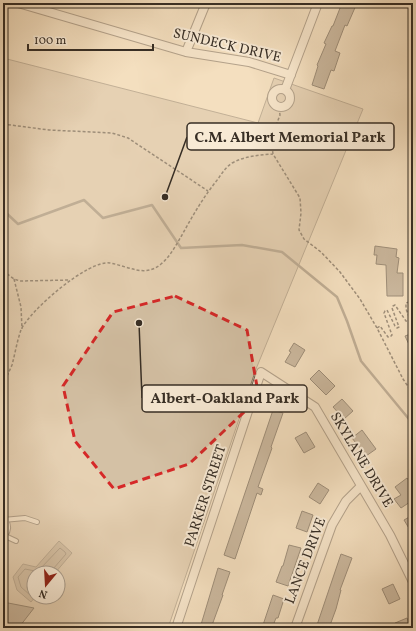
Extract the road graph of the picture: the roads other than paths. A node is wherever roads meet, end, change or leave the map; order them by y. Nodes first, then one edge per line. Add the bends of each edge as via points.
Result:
1 (18, 3) edge
2 (206, 3) edge
3 (318, 3) edge
4 (186, 52) junction
5 (291, 75) junction
6 (285, 90) junction
7 (261, 372) joint
8 (361, 486) junction
9 (5, 520) edge
10 (37, 522) dead end
11 (4, 535) edge
12 (16, 541) dead end
13 (413, 582) edge
14 (176, 628) edge
15 (295, 628) edge

1 - 4 street, SUNDECK DRIVE
2 - 4 street
3 - 5 street
4 - 5 street, SUNDECK DRIVE via 249,62
5 - 6 street
6 - 6 street via 290,94 290,103 279,108 272,101 272,95 279,89
7 - 8 street, SKYLANE DRIVE via 315,407
7 - 14 street, PARKER STREET
8 - 13 street, SKYLANE DRIVE via 390,535
8 - 15 street, LANCE DRIVE via 346,501 332,525
9 - 10 lane via 25,518
9 - 11 lane via 9,525
11 - 12 lane

